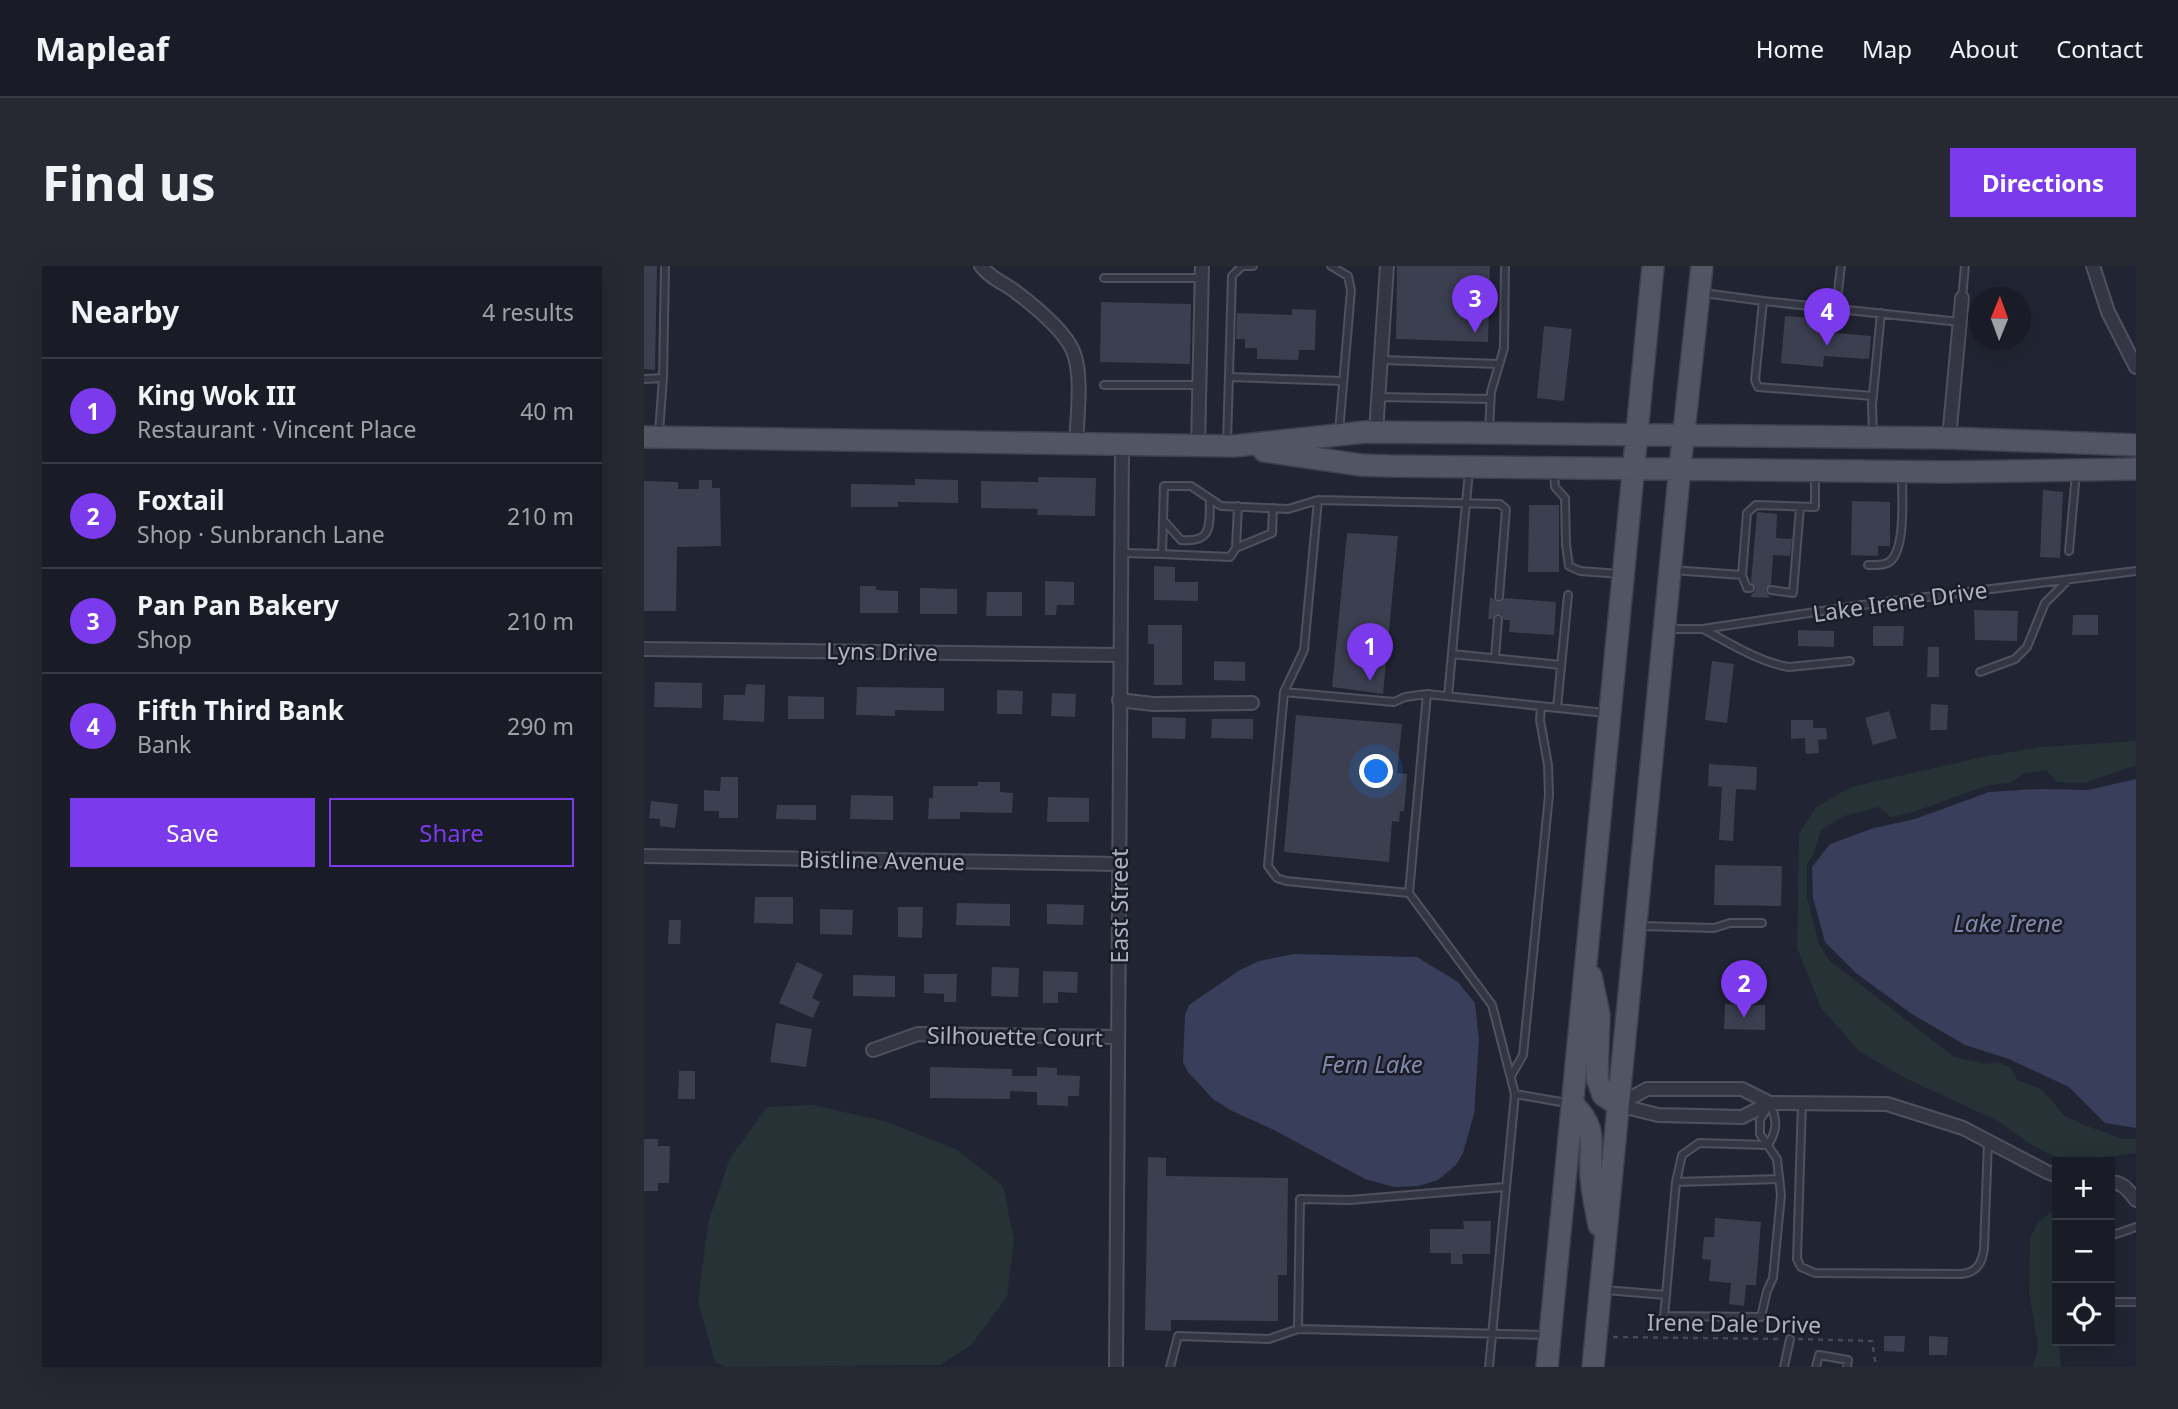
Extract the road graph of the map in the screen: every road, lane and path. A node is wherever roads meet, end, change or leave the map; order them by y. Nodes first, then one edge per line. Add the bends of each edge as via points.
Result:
1 (665, 266) edge
2 (981, 266) edge
3 (1253, 266) edge
4 (1331, 266) edge
5 (1387, 266) edge
6 (1505, 266) edge
7 (1653, 266) edge
8 (1702, 266) edge
9 (1841, 266) edge
10 (1965, 266) edge
11 (2093, 266) edge
12 (1201, 272) edge
13 (1104, 278) dead end
14 (1699, 292) junction
15 (1962, 298) joint
16 (1763, 300) junction
17 (1836, 309) junction
18 (1881, 313) junction
19 (1960, 322) junction
20 (1381, 360) junction
21 (1499, 364) junction
22 (2136, 367) edge
23 (1231, 377) junction
24 (663, 378) junction
25 (644, 379) edge
26 (1343, 381) junction
27 (1104, 385) dead end
28 (1199, 385) junction
29 (1872, 396) junction
30 (1378, 397) junction
31 (1490, 399) junction
32 (1376, 432) junction
33 (1489, 433) junction
34 (1637, 434) junction
35 (1683, 434) junction
36 (1338, 435) junction
37 (651, 437) edge
38 (1873, 437) junction
39 (1949, 438) junction
40 (1076, 444) junction
41 (1122, 444) junction
42 (2136, 445) edge
43 (1198, 446) junction
44 (1231, 446) junction
45 (1469, 467) junction
46 (1553, 467) junction
47 (1680, 467) junction
48 (1633, 468) junction
49 (2076, 469) junction
50 (2136, 469) edge
51 (1815, 470) junction
52 (1902, 471) junction
53 (1210, 499) junction
54 (1318, 500) junction
55 (1466, 503) junction
56 (1238, 506) junction
57 (1800, 507) junction
58 (1273, 508) junction
59 (1163, 520) junction
60 (1236, 548) junction
61 (2070, 551) dead end
62 (1121, 553) junction
63 (1162, 554) junction
64 (1868, 565) dead end
65 (1670, 569) junction
66 (2136, 571) edge
67 (1623, 575) junction
68 (1742, 575) junction
69 (2069, 579) junction
70 (1750, 588) dead end
71 (1770, 590) dead end
72 (1568, 595) dead end
73 (1499, 597) dead end
74 (1498, 619) dead end
75 (1665, 629) junction
76 (1703, 629) junction
77 (644, 649) edge
78 (1451, 654) junction
79 (1120, 655) junction
80 (1495, 658) junction
81 (1850, 661) dead end
82 (1562, 665) junction
83 (1980, 672) dead end
84 (1284, 692) junction
85 (1427, 694) junction
86 (1448, 696) junction
87 (1119, 700) junction
88 (1252, 703) dead end
89 (1541, 706) junction
90 (1557, 708) junction
91 (1610, 714) junction
92 (644, 856) edge
93 (1119, 864) junction
94 (1409, 893) junction
95 (1762, 923) dead end
96 (1636, 926) junction
97 (1587, 953) junction
98 (1118, 1037) junction
99 (873, 1050) dead end
100 (1511, 1076) junction
101 (1515, 1094) junction
102 (1770, 1103) junction
103 (1802, 1103) junction
104 (1572, 1104) junction
105 (1618, 1105) junction
106 (1988, 1141) junction
107 (1768, 1145) junction
108 (2052, 1174) edge
109 (1779, 1179) junction
110 (1676, 1182) junction
111 (2115, 1182) edge
112 (1505, 1187) junction
113 (2136, 1200) edge
114 (2136, 1227) edge
115 (2115, 1234) edge
116 (1603, 1255) junction
117 (1600, 1289) junction
118 (1666, 1295) junction
119 (2115, 1302) edge
120 (2136, 1302) edge
121 (1298, 1329) junction
122 (1492, 1334) junction
123 (1550, 1335) junction
124 (1595, 1336) junction
125 (1790, 1339) junction
126 (1116, 1367) edge
127 (1170, 1367) edge
128 (1489, 1367) edge
129 (1547, 1367) edge
130 (1593, 1367) edge
131 (1784, 1367) edge
132 (1816, 1367) edge
133 (1847, 1367) edge
134 (1876, 1367) edge

1 - 24 lane
2 - 40 street via 1055,326 1073,350
3 - 23 lane via 1242,266 1233,276
4 - 26 lane via 1348,276 1351,290
5 - 20 street
6 - 21 lane via 1504,348
7 - 34 main road
8 - 14 main road
9 - 17 lane
10 - 15 lane
11 - 22 street via 2108,312
12 - 13 lane
12 - 28 street
14 - 16 lane
14 - 35 main road
15 - 19 street
16 - 17 lane
16 - 29 lane via 1758,387
17 - 18 lane
18 - 19 lane
18 - 29 lane
19 - 39 street
20 - 21 lane
20 - 30 street
21 - 31 lane
23 - 26 lane
23 - 44 lane
24 - 25 lane
24 - 37 lane
26 - 36 lane
27 - 28 lane
28 - 43 street
29 - 38 lane
30 - 31 lane
30 - 32 street
31 - 33 lane
32 - 33 main road
32 - 36 main road
33 - 34 main road
34 - 35 main road
34 - 48 main road
35 - 38 main road
35 - 47 main road
36 - 44 main road
37 - 40 main road
38 - 39 main road
39 - 42 main road
40 - 41 main road
41 - 43 main road
41 - 62 street, East Street
43 - 44 main road
44 - 45 main road via 1361,465
45 - 46 main road
45 - 55 lane
46 - 48 main road
46 - 67 lane via 1555,487 1565,498 1569,566
47 - 48 main road
47 - 51 main road
47 - 65 main road
48 - 67 main road
49 - 50 main road
49 - 52 main road
49 - 61 lane
51 - 52 main road
51 - 57 lane via 1815,507
52 - 64 lane via 1897,551 1884,565
53 - 56 lane via 1221,506
53 - 59 lane via 1191,486 1164,486
53 - 59 lane via 1209,528 1202,538 1181,540
54 - 55 lane
54 - 58 lane
54 - 84 lane via 1304,650
55 - 73 lane via 1500,504 1506,509
55 - 78 lane
56 - 58 lane
56 - 60 lane
57 - 68 lane via 1756,505 1747,513
57 - 71 lane via 1793,593
58 - 60 lane via 1272,533
59 - 63 lane
60 - 63 lane via 1230,557
62 - 63 lane
62 - 79 street, East Street
65 - 68 lane
65 - 75 main road
66 - 69 lane, Lake Irene Drive
67 - 91 main road
68 - 70 lane
69 - 76 lane, Lake Irene Drive
69 - 83 lane via 2045,603 2027,647 2015,659
72 - 82 lane
74 - 80 lane
75 - 76 lane, Lake Irene Drive
75 - 96 main road
76 - 81 lane via 1782,666
77 - 79 street, Lyns Drive
78 - 80 lane
78 - 86 lane
79 - 87 street, East Street
80 - 82 lane
82 - 90 lane
84 - 85 lane via 1394,702
84 - 94 lane via 1267,858 1271,873 1286,881
85 - 86 lane
85 - 94 lane
86 - 89 lane
87 - 88 street
87 - 93 street, East Street
89 - 90 lane
89 - 100 lane via 1549,795 1523,1055
90 - 91 lane
91 - 97 main road
92 - 93 street, Bistline Avenue
93 - 98 street, East Street
94 - 100 lane via 1492,1005
95 - 96 lane via 1714,928
96 - 105 main road
97 - 104 main road
97 - 105 main road via 1599,1015 1597,1078 1603,1095
98 - 99 street, Silhouette Court via 918,1034
98 - 126 street, East Street
100 - 101 lane
101 - 104 lane
101 - 112 lane
102 - 103 street
102 - 105 street via 1742,1117 1658,1115
102 - 105 street via 1742,1089 1647,1089
102 - 107 lane via 1776,1132
102 - 107 lane via 1760,1120 1760,1134
103 - 106 street via 1887,1104 1963,1128
103 - 106 lane via 1797,1258 1801,1267 1815,1273 1962,1274 1978,1267 1984,1249
104 - 116 main road via 1582,1112 1592,1134 1591,1175
104 - 123 main road
105 - 116 main road
106 - 108 street
107 - 109 lane via 1777,1159
107 - 110 lane via 1699,1143 1682,1154
109 - 110 lane
109 - 118 lane via 1773,1278 1761,1317 1664,1316
110 - 118 lane
111 - 113 street
112 - 121 lane via 1350,1200 1300,1199
112 - 122 lane
114 - 115 lane
116 - 117 main road
117 - 118 lane
117 - 124 main road
119 - 120 lane
121 - 122 lane
121 - 127 lane via 1269,1339 1178,1336
122 - 123 lane
122 - 128 lane
123 - 129 main road
124 - 125 path, Irene Dale Drive
124 - 130 main road
125 - 131 lane
125 - 134 path, Irene Dale Drive via 1872,1340
132 - 133 lane via 1819,1355 1848,1360

